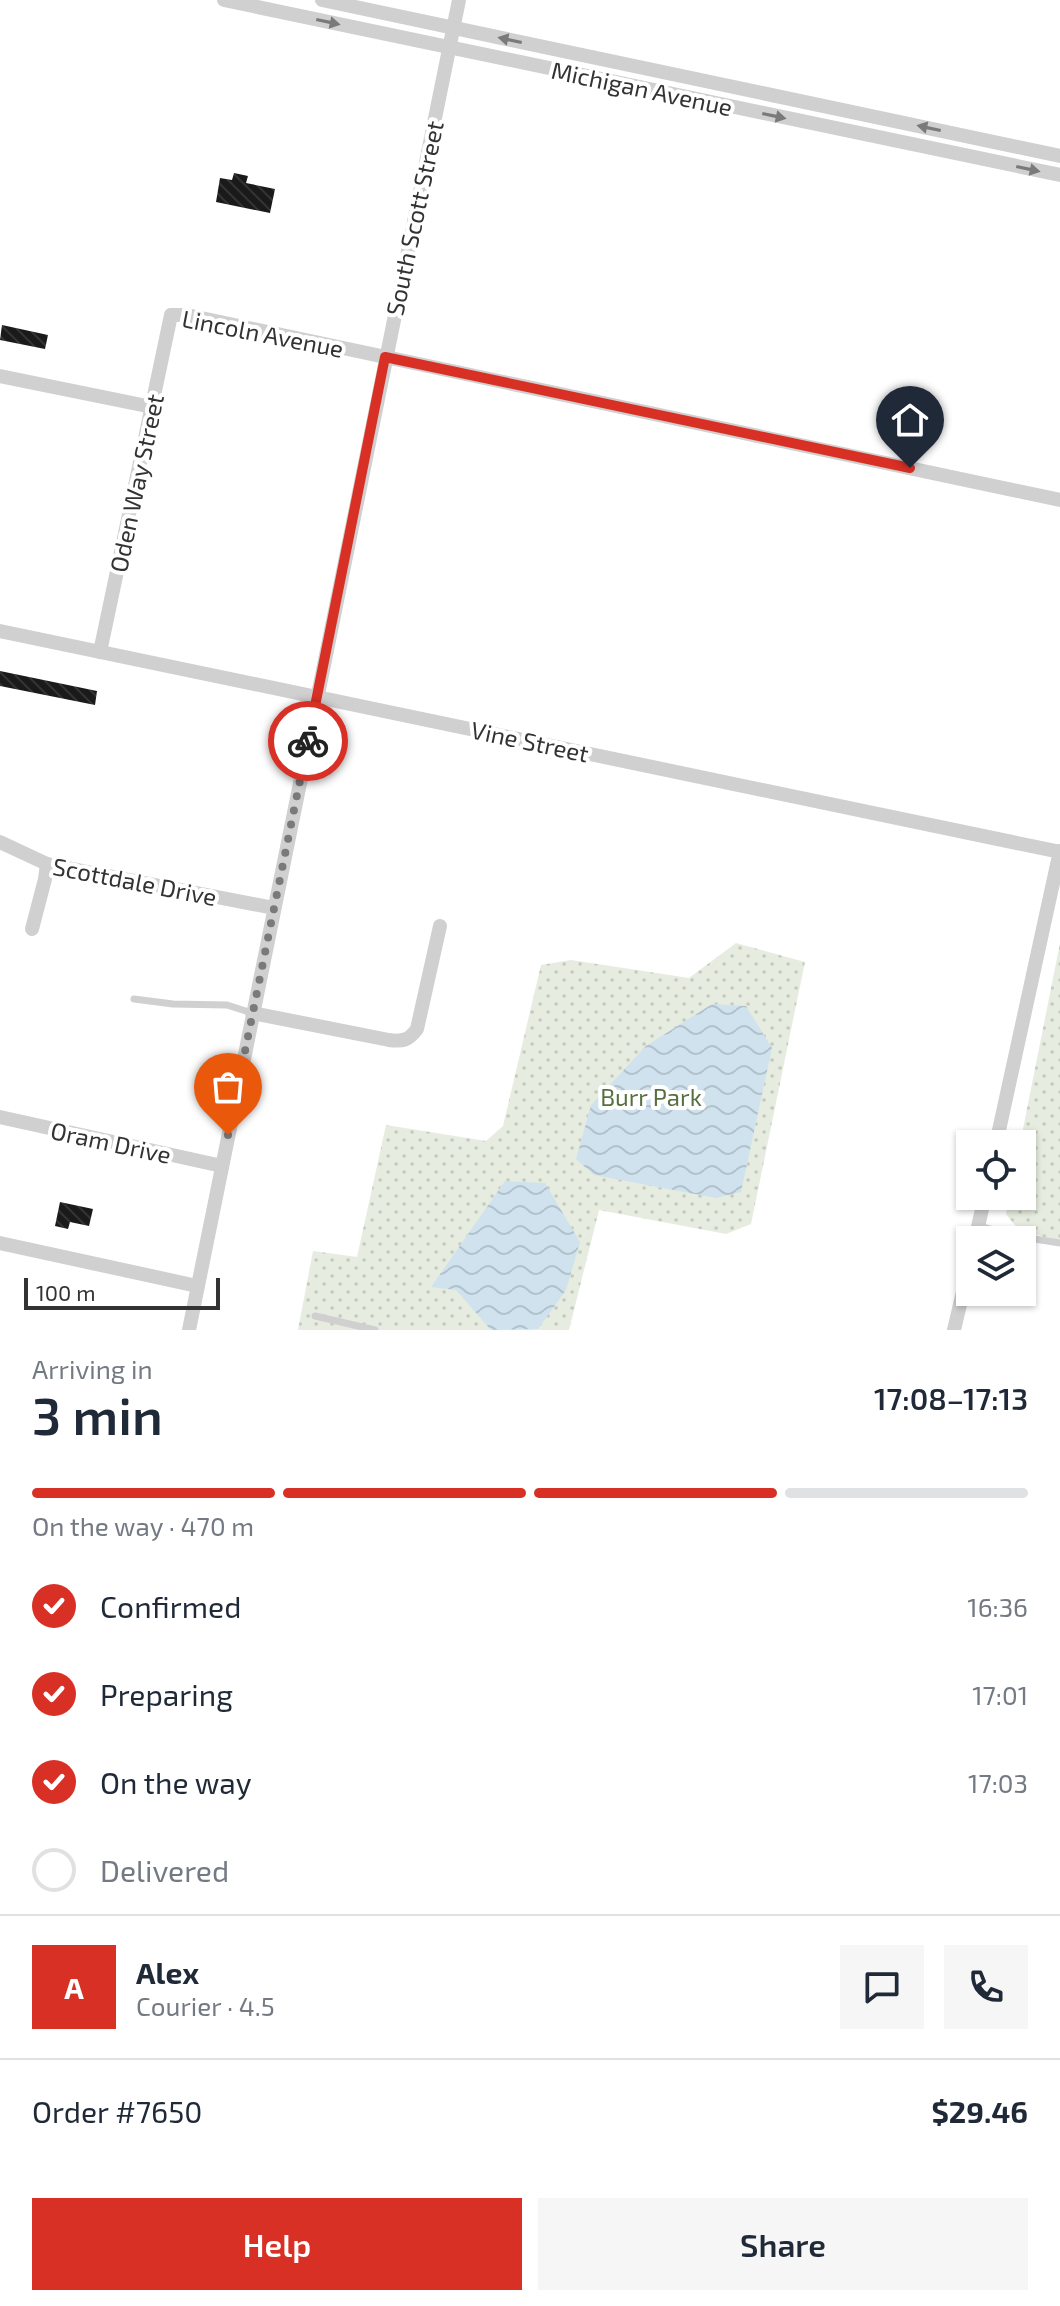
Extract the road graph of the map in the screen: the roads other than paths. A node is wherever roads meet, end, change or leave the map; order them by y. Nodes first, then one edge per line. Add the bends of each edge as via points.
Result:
1 (224, 0) edge
2 (322, 0) edge
3 (459, 0) edge
4 (453, 28) junction
5 (449, 48) junction
6 (1060, 156) edge
7 (1060, 175) edge
8 (171, 315) joint
9 (385, 357) junction
10 (0, 376) edge
11 (152, 407) junction
12 (1060, 500) edge
13 (0, 631) edge
14 (100, 652) junction
15 (317, 697) junction
16 (0, 842) edge
17 (1060, 851) edge
18 (47, 864) junction
19 (274, 908) junction
20 (440, 926) dead end
21 (32, 929) dead end
22 (134, 999) dead end
23 (252, 1013) junction
24 (0, 1117) edge
25 (999, 1130) edge
26 (222, 1166) junction
27 (1036, 1239) edge
28 (0, 1243) edge
29 (1060, 1243) edge
30 (197, 1286) junction
31 (960, 1306) edge
32 (315, 1316) dead end
33 (189, 1330) edge
34 (375, 1330) edge
35 (954, 1330) edge

1 -> 5 street, Michigan Avenue
2 - 4 street, Michigan Avenue
3 - 4 street, South Scott Street
4 - 5 street, South Scott Street
6 -> 4 street, Michigan Avenue
5 -> 7 street, Michigan Avenue
5 - 9 street, South Scott Street
8 - 9 street, Lincoln Avenue
8 - 11 street, Oden Way Street
9 - 12 street, Lincoln Avenue
9 - 15 street, South Scott Street
10 - 11 street
11 - 14 street, Oden Way Street
13 - 14 street, Vine Street
14 - 15 street, Vine Street
15 - 17 street, Vine Street
15 - 19 street, South Scott Street
16 - 18 street, Scottdale Drive
17 - 25 street
18 - 19 street, Scottdale Drive
18 - 21 street
19 - 23 street, South Scott Street
20 - 23 street via 411,1038 401,1042
22 - 23 lane via 227,1005
23 - 26 street, South Scott Street
24 - 26 street, Oram Drive
26 - 30 street, South Scott Street
27 - 29 lane
28 - 30 street
30 - 33 street, South Scott Street
31 - 35 street
32 - 34 lane

